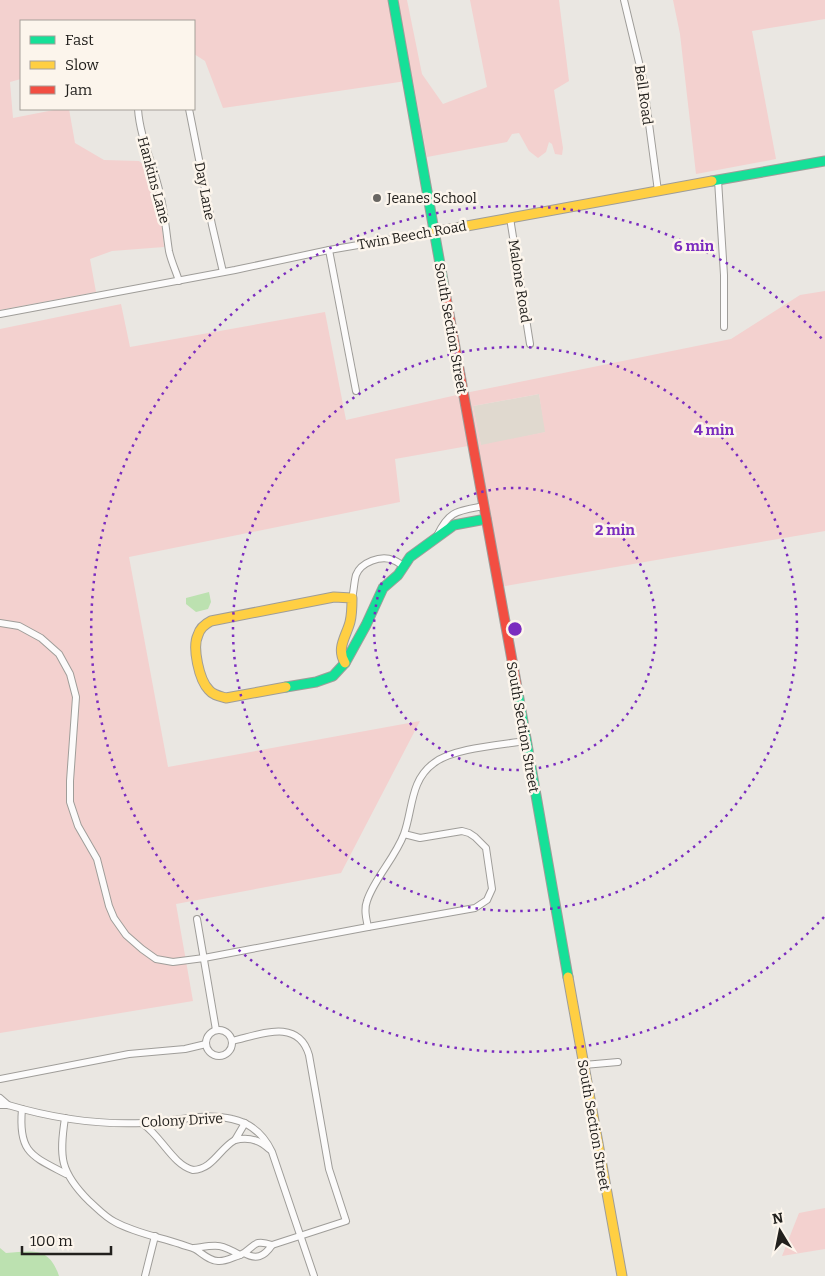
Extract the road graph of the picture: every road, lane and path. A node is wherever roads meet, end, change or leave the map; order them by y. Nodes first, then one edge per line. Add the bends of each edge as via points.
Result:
1 (393, 0) edge
2 (624, 0) edge
3 (138, 110) edge
4 (189, 110) edge
5 (825, 161) edge
6 (718, 180) junction
7 (658, 191) junction
8 (510, 218) junction
9 (434, 232) junction
10 (329, 250) junction
11 (223, 272) junction
12 (179, 280) junction
13 (0, 314) edge
14 (724, 327) dead end
15 (530, 344) dead end
16 (356, 390) dead end
17 (484, 506) junction
18 (486, 519) junction
19 (437, 536) junction
20 (404, 566) junction
21 (352, 598) junction
22 (0, 623) edge
23 (345, 663) junction
24 (526, 741) junction
25 (404, 834) junction
26 (197, 918) dead end
27 (368, 927) junction
28 (204, 958) junction
29 (216, 1030) junction
30 (232, 1041) junction
31 (206, 1044) junction
32 (618, 1062) dead end
33 (584, 1066) junction
34 (0, 1080) edge
35 (0, 1098) edge
36 (0, 1105) edge
37 (8, 1105) junction
38 (22, 1109) junction
39 (65, 1118) junction
40 (142, 1123) junction
41 (245, 1124) junction
42 (235, 1140) junction
43 (272, 1152) junction
44 (66, 1174) junction
45 (155, 1236) junction
46 (301, 1236) junction
47 (272, 1245) junction
48 (194, 1248) junction
49 (242, 1254) junction
50 (145, 1276) edge
51 (314, 1276) edge
52 (622, 1276) edge

1 - 9 street, South Section Street
2 - 7 street, Bell Road via 643,78
3 - 12 street, Hankins Lane via 146,151 160,194 169,253
4 - 11 street, Day Lane
5 - 6 street, Twin Beech Road
6 - 7 street, Twin Beech Road
6 - 14 street
7 - 8 street, Twin Beech Road
8 - 9 street, Twin Beech Road
8 - 15 street, Malone Road
9 - 10 street, Twin Beech Road
9 - 17 street, South Section Street
10 - 11 street, Twin Beech Road
10 - 16 street
11 - 12 street, Twin Beech Road
12 - 13 street, Twin Beech Road
17 - 18 street, South Section Street
17 - 19 street via 452,514 443,522
18 - 19 street via 454,525
18 - 24 street, South Section Street
19 - 20 street via 410,557
20 - 21 street via 386,558 365,564 356,576
20 - 23 street via 383,588
21 - 23 street via 350,620 341,645 341,659
21 - 23 street via 334,597 211,620 201,628 195,646 202,683 208,691 221,698 316,682 333,676
22 - 28 street via 19,626 42,638 59,654 70,674 76,697 70,802 78,826 97,859 114,918 126,935 156,959 173,962
24 - 25 street via 454,753 434,763 418,782
24 - 33 street, South Section Street
25 - 27 street via 366,902
25 - 27 street via 420,838 462,831 476,836 486,848 492,889 487,900 475,908
26 - 28 street
27 - 28 street
28 - 29 street
29 - 30 street via 227,1033
29 - 31 street via 210,1034
30 - 31 street via 231,1048 221,1056 210,1052
30 - 46 street via 287,1031 300,1038 308,1049 329,1169 346,1221
31 - 34 street via 129,1054
32 - 33 street
33 - 52 street, South Section Street
35 - 37 street, Colony Drive
36 - 37 street, Colony Drive
37 - 38 street, Colony Drive
38 - 39 street, Colony Drive
38 - 44 street via 20,1128 28,1151
39 - 40 street, Colony Drive
39 - 44 street via 62,1156
40 - 41 street, Colony Drive via 220,1117
40 - 42 street via 152,1130 180,1164 193,1170 206,1168
41 - 42 street
41 - 43 street, Colony Drive via 260,1133
42 - 43 street via 254,1140
43 - 46 street, Colony Drive
44 - 45 street via 77,1189 109,1218
45 - 48 street
45 - 50 street
46 - 47 street
46 - 51 street, Colony Drive
47 - 49 street via 257,1242
47 - 49 street via 261,1257
48 - 49 street via 218,1245
48 - 49 street via 218,1262

